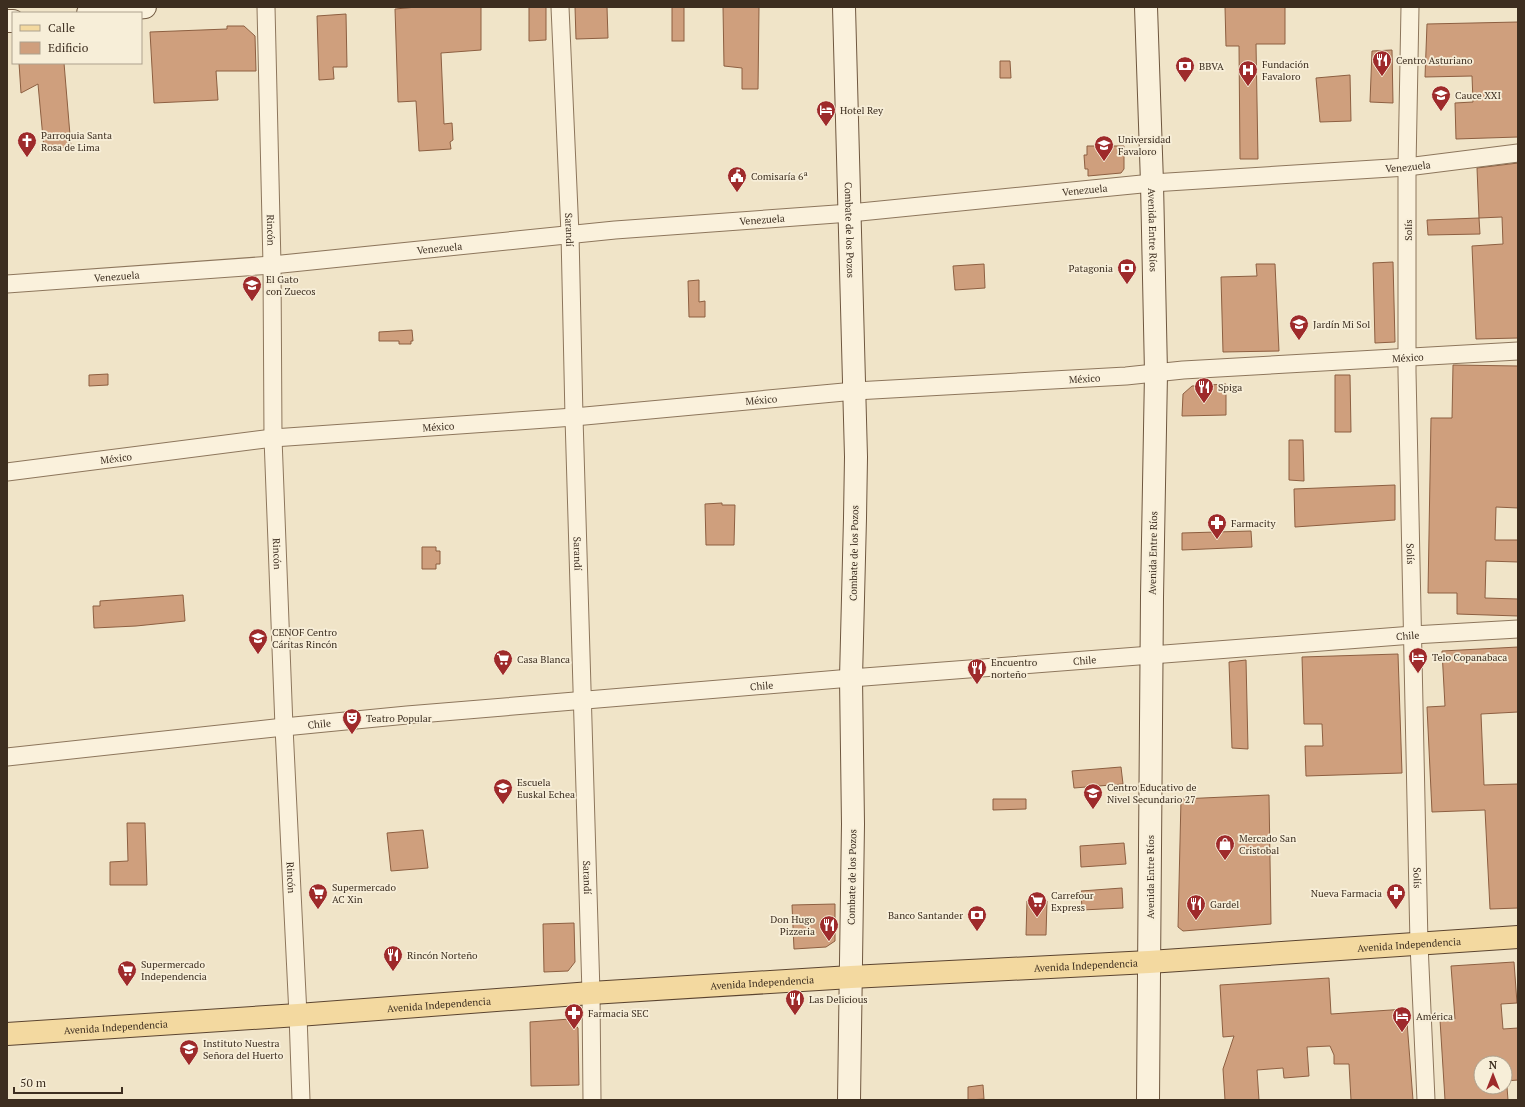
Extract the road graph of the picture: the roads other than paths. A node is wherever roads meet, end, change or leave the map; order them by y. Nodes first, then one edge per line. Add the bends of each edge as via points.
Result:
1 (145, 7) edge
2 (266, 7) edge
3 (560, 7) edge
4 (844, 7) edge
5 (1146, 7) edge
6 (1410, 7) edge
7 (98, 12) edge
8 (1518, 153) edge
9 (1407, 167) junction
10 (1152, 183) junction
11 (850, 213) junction
12 (570, 234) junction
13 (272, 265) junction
14 (7, 284) edge
15 (1518, 351) edge
16 (1407, 357) junction
17 (1156, 373) junction
18 (855, 391) junction
19 (574, 417) junction
20 (273, 438) junction
21 (7, 472) edge
22 (1518, 629) edge
23 (1413, 635) junction
24 (1152, 655) junction
25 (851, 678) junction
26 (582, 701) junction
27 (284, 727) junction
28 (7, 757) edge
29 (1518, 937) edge
30 (1419, 944) junction
31 (1149, 962) junction
32 (851, 977) junction
33 (591, 993) junction
34 (298, 1015) junction
35 (7, 1034) edge
36 (301, 1100) edge
37 (592, 1100) edge
38 (849, 1100) edge
39 (1148, 1100) edge
40 (1426, 1100) edge

1 - 7 main road
2 - 13 street, Rincón
3 - 12 street, Sarandí
4 - 11 main road, Combate de los Pozos
5 - 10 main road, Avenida Entre Ríos
6 - 9 street, Solís
8 - 9 street, Venezuela
9 - 10 street, Venezuela
9 - 16 street, Solís
10 - 11 street, Venezuela
10 - 17 main road, Avenida Entre Ríos
11 - 12 street, Venezuela
11 - 18 main road, Combate de los Pozos
12 - 13 street, Venezuela
12 - 19 street, Sarandí
13 - 14 street, Venezuela
13 - 20 street, Rincón
15 - 16 street, México
16 - 17 street, México
16 - 23 street, Solís
17 - 18 street, México
17 - 24 main road, Avenida Entre Ríos
18 - 19 street, México
18 - 25 main road, Combate de los Pozos
19 - 20 street, México
19 - 26 street, Sarandí
20 - 21 street, México
20 - 27 street, Rincón
22 - 23 street, Chile
23 - 24 street, Chile
23 - 30 street, Solís
24 - 25 street, Chile
24 - 31 main road, Avenida Entre Ríos
25 - 26 street, Chile
25 - 32 main road, Combate de los Pozos
26 - 27 street, Chile
26 - 33 street, Sarandí
27 - 28 street, Chile
27 - 34 street, Rincón
29 - 30 main road, Avenida Independencia
30 - 31 main road, Avenida Independencia
30 - 40 street, Solís
31 - 32 main road, Avenida Independencia
31 - 39 main road, Avenida Entre Ríos
32 - 33 main road, Avenida Independencia
32 - 38 main road, Combate de los Pozos
33 - 34 main road, Avenida Independencia
33 - 37 street, Sarandí
34 - 35 main road, Avenida Independencia
34 - 36 street, Rincón

